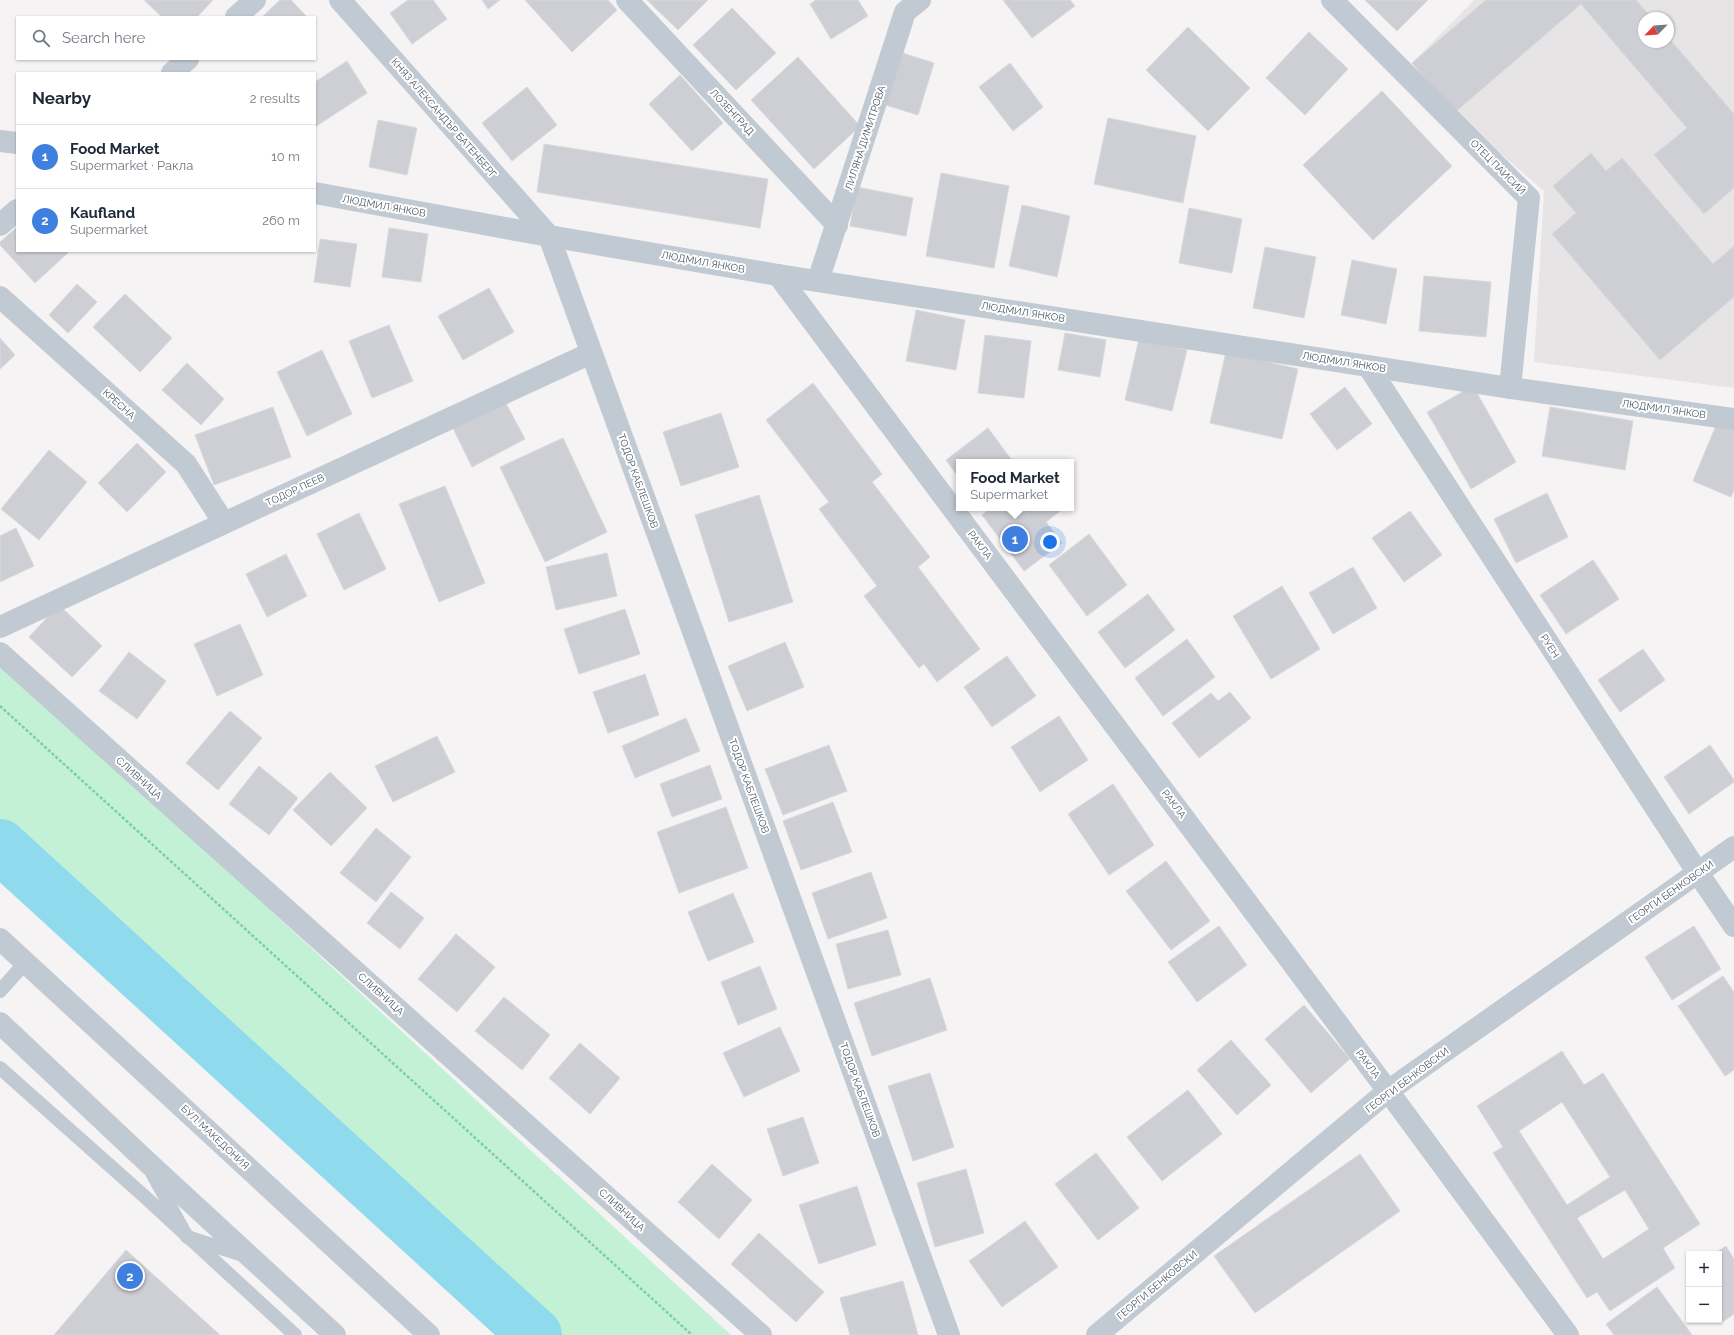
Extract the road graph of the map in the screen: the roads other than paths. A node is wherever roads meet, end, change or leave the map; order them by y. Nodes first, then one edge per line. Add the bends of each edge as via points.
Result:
1 (255, 0) edge
2 (340, 0) edge
3 (627, 0) edge
4 (1332, 0) edge
5 (907, 4) edge
6 (237, 16) edge
7 (187, 60) edge
8 (173, 72) edge
9 (0, 141) edge
10 (16, 143) edge
11 (316, 193) edge
12 (16, 211) edge
13 (0, 225) edge
14 (837, 225) junction
15 (549, 236) junction
16 (778, 275) junction
17 (818, 281) junction
18 (0, 297) edge
19 (591, 353) junction
20 (1368, 366) junction
21 (1510, 388) junction
22 (1734, 419) edge
23 (224, 523) junction
24 (0, 627) edge
25 (0, 654) edge
26 (1734, 847) edge
27 (1698, 873) junction
28 (1734, 926) edge
29 (0, 940) edge
30 (26, 962) junction
31 (0, 991) edge
32 (0, 1023) edge
33 (0, 1068) edge
34 (1388, 1091) junction
35 (144, 1159) junction
36 (187, 1237) junction
37 (249, 1257) junction
38 (294, 1335) edge
39 (335, 1335) edge
40 (429, 1335) edge
41 (761, 1335) edge
42 (949, 1335) edge
43 (1097, 1335) edge
44 (1568, 1335) edge

1 - 6 street
2 - 15 street, КНЯЗ АЛЕКСАНДЪР БАТЕНБЕРГ
3 - 14 street, ЛОЗЕНГРАД
4 - 21 street, ОТЕЦ ПАИСИЙ via 1529,198
5 - 14 street, ЛИЛЯНА ДИМИТРОВА
7 - 8 street
9 - 10 street
11 - 15 street, ЛЮДМИЛ ЯНКОВ
12 - 13 street
14 - 17 street, ЛИЛЯНА ДИМИТРОВА
15 - 16 street, ЛЮДМИЛ ЯНКОВ
15 - 19 street, ТОДОР КАБЛЕШКОВ
16 - 17 street, ЛЮДМИЛ ЯНКОВ
16 - 34 street, РАКЛА
17 - 20 street, ЛЮДМИЛ ЯНКОВ
18 - 23 street, КРЕСНА via 186,464
19 - 23 street, ТОДОР ПЕЕВ
19 - 42 street, ТОДОР КАБЛЕШКОВ
20 - 21 street, ЛЮДМИЛ ЯНКОВ
20 - 27 street, РУЕН
21 - 22 street, ЛЮДМИЛ ЯНКОВ
23 - 24 street, ТОДОР ПЕЕВ
25 - 41 street, СЛИВНИЦА
26 - 27 street, ГЕОРГИ БЕНКОВСКИ
27 - 28 street, РУЕН
27 - 34 street, ГЕОРГИ БЕНКОВСКИ
29 - 30 street, БУЛ. МАКЕДОНИЯ
30 - 31 lane
30 - 40 street, БУЛ. МАКЕДОНИЯ
32 - 35 street
33 - 36 lane
34 - 43 street, ГЕОРГИ БЕНКОВСКИ
34 - 44 street, РАКЛА
35 - 36 lane
35 - 37 street
36 - 37 lane
36 - 38 lane
37 - 39 street

